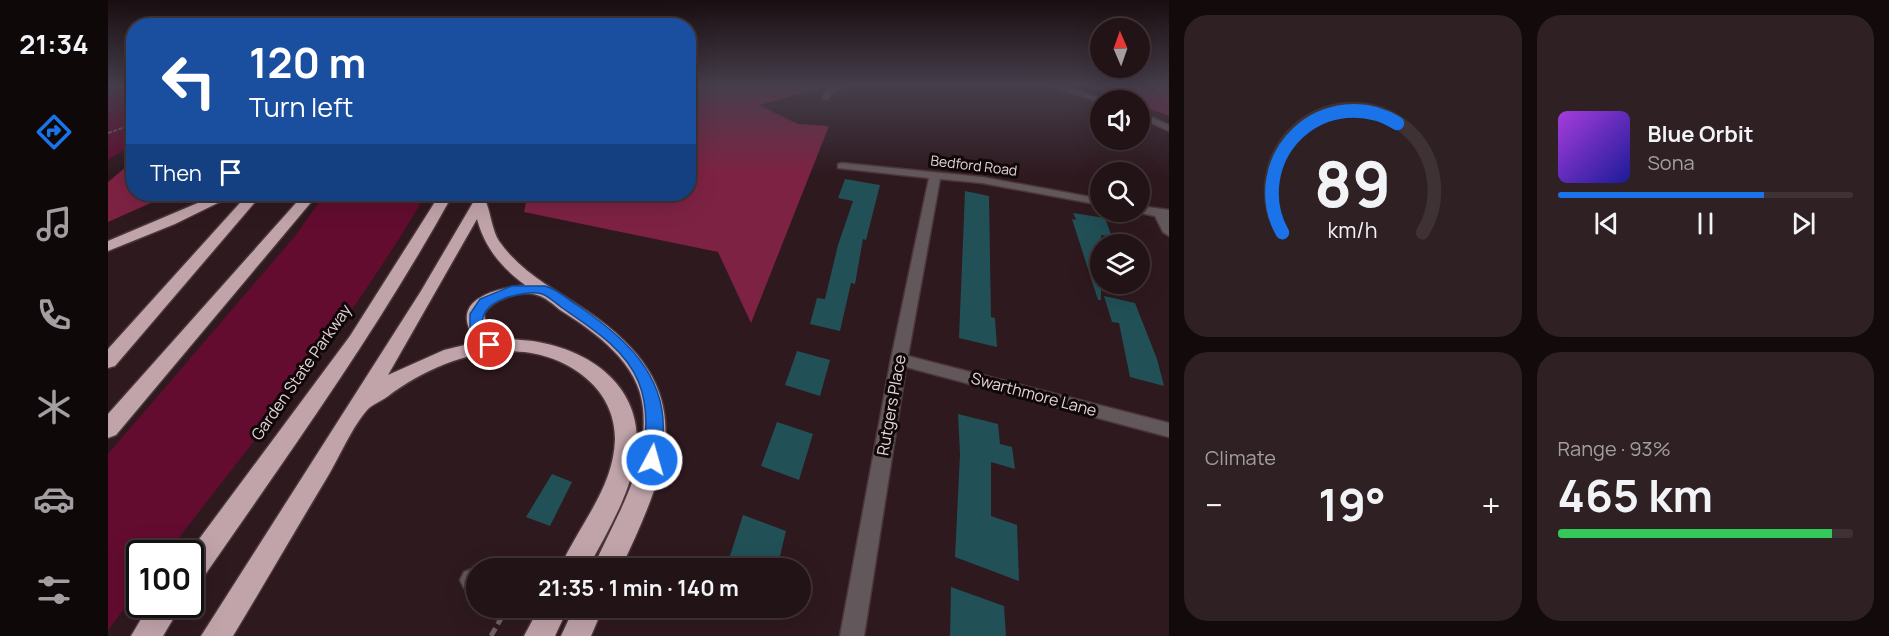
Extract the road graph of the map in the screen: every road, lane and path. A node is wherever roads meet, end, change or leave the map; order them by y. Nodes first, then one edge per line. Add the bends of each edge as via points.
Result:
1 (1150, 119) edge
2 (126, 127) edge
3 (1169, 128) edge
4 (108, 133) edge
5 (842, 166) dead end
6 (935, 174) junction
7 (1090, 200) edge
8 (214, 201) edge
9 (249, 201) edge
10 (304, 201) edge
11 (442, 201) edge
12 (480, 201) edge
13 (482, 201) edge
14 (1164, 213) edge
15 (1169, 232) edge
16 (108, 246) edge
17 (545, 290) junction
18 (490, 345) junction
19 (899, 359) junction
20 (108, 361) edge
21 (356, 411) junction
22 (108, 429) edge
23 (1169, 430) edge
24 (204, 553) edge
25 (579, 558) edge
26 (612, 558) edge
27 (158, 618) edge
28 (501, 618) edge
29 (584, 618) edge
30 (146, 636) edge
31 (216, 636) edge
32 (491, 636) edge
33 (576, 636) edge
34 (852, 636) edge

1 - 3 street
2 - 4 path
5 - 6 street, Bedford Road
6 - 7 street, Bedford Road
6 - 19 street, Rutgers Place
8 - 16 highway
9 - 20 highway
10 - 22 highway
11 - 24 highway, Garden State Parkway via 347,351
12 - 21 highway
13 - 17 highway via 483,228 492,246 510,265
14 - 15 street
17 - 18 highway via 512,290 485,302 476,321
17 - 26 highway via 619,343 640,370 653,400 656,418 652,460
18 - 21 highway via 449,354 412,369
18 - 25 highway via 533,347 571,358 597,375 621,411 624,456 612,493
19 - 23 street, Swarthmore Lane
19 - 34 street, Rutgers Place
21 - 31 highway
27 - 30 highway
28 - 32 path
29 - 33 highway

